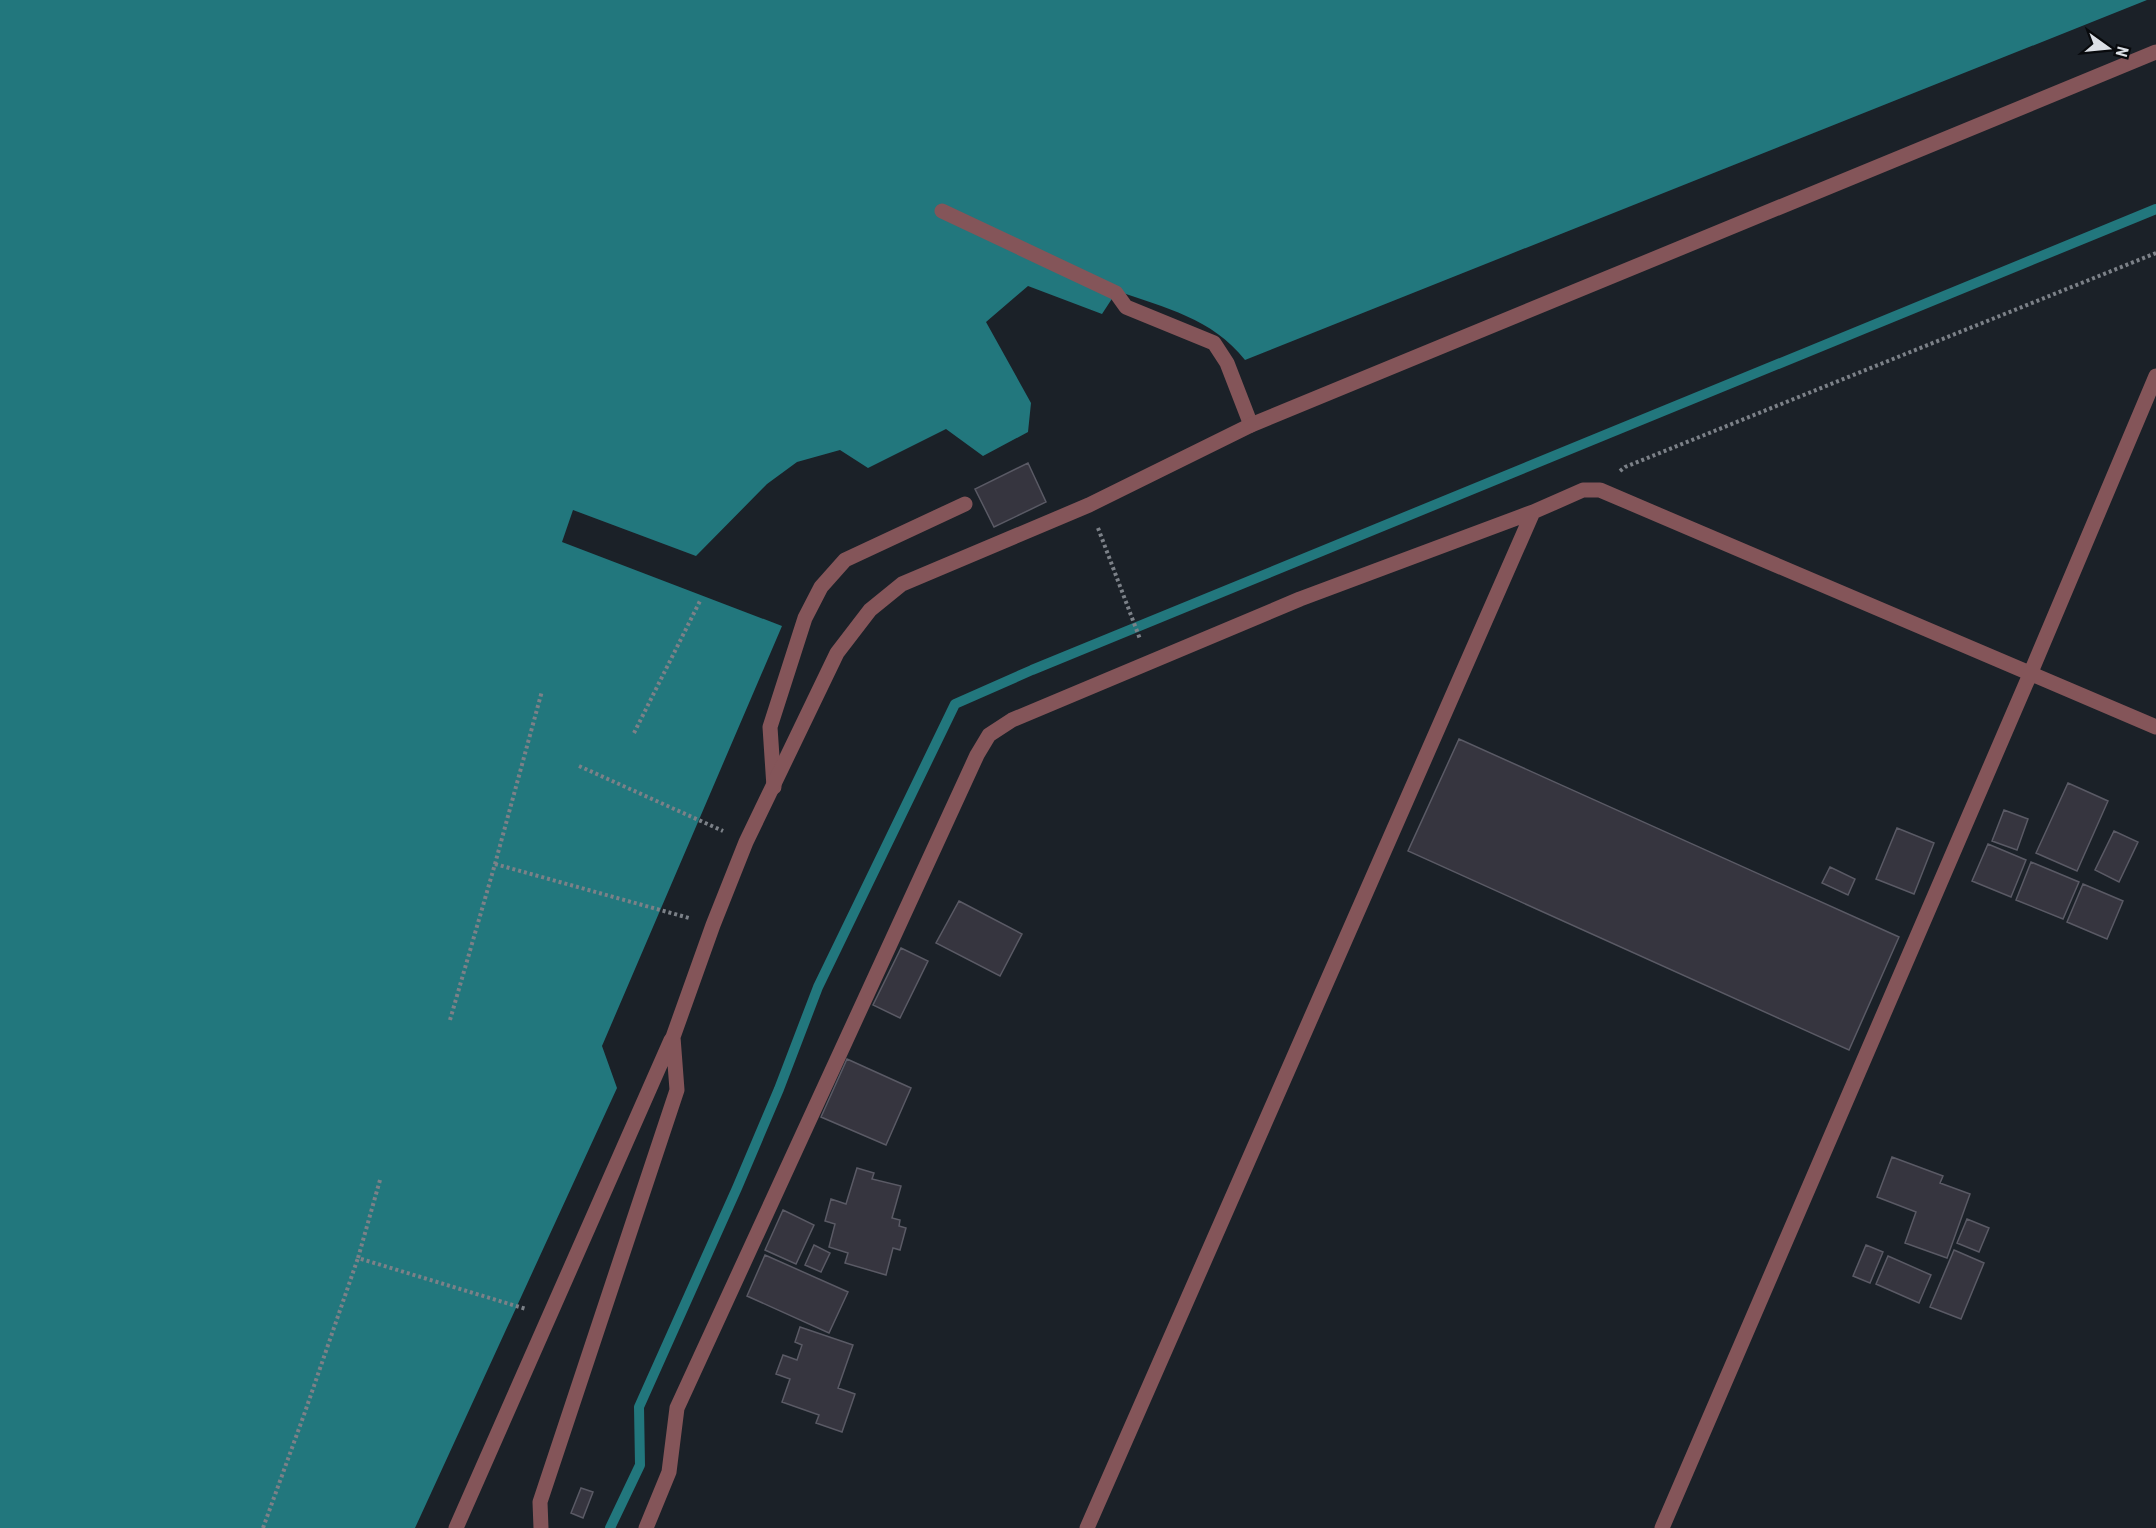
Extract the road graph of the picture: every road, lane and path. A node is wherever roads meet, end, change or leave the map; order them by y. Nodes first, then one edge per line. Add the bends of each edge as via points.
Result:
1 (2156, 52) edge
2 (942, 211) dead end
3 (2156, 253) edge
4 (2156, 376) edge
5 (1251, 425) junction
6 (1600, 490) junction
7 (965, 504) dead end
8 (1089, 505) junction
9 (1533, 512) junction
10 (700, 601) dead end
11 (1143, 644) dead end
12 (2031, 672) junction
13 (542, 691) dead end
14 (2156, 727) edge
15 (634, 733) dead end
16 (579, 766) dead end
17 (774, 787) junction
18 (699, 821) dead end
19 (495, 864) junction
20 (661, 910) dead end
21 (450, 1020) dead end
22 (672, 1037) junction
23 (380, 1179) dead end
24 (358, 1258) junction
25 (517, 1307) dead end
26 (262, 1528) edge
27 (456, 1528) edge
28 (541, 1528) edge
29 (646, 1528) edge
30 (1087, 1528) edge
31 (1662, 1528) edge

1 - 5 street
2 - 5 street via 1116,293 1126,307 1214,343 1227,363
3 - 6 path via 1625,467
4 - 12 street
5 - 8 street
6 - 9 street via 1583,490
6 - 12 street
7 - 17 street via 845,560 821,587 805,618 770,727
8 - 11 path
8 - 17 street via 902,584 870,610 837,653
9 - 29 street via 1300,599 1012,720 989,735 976,755 677,1408 669,1472
9 - 30 street
10 - 15 path
12 - 14 street
12 - 31 street
13 - 19 path
16 - 18 path
17 - 22 street via 742,852
19 - 20 path
19 - 21 path
22 - 27 street
22 - 28 street via 677,1090 540,1502
23 - 24 path
24 - 25 path
24 - 26 path

